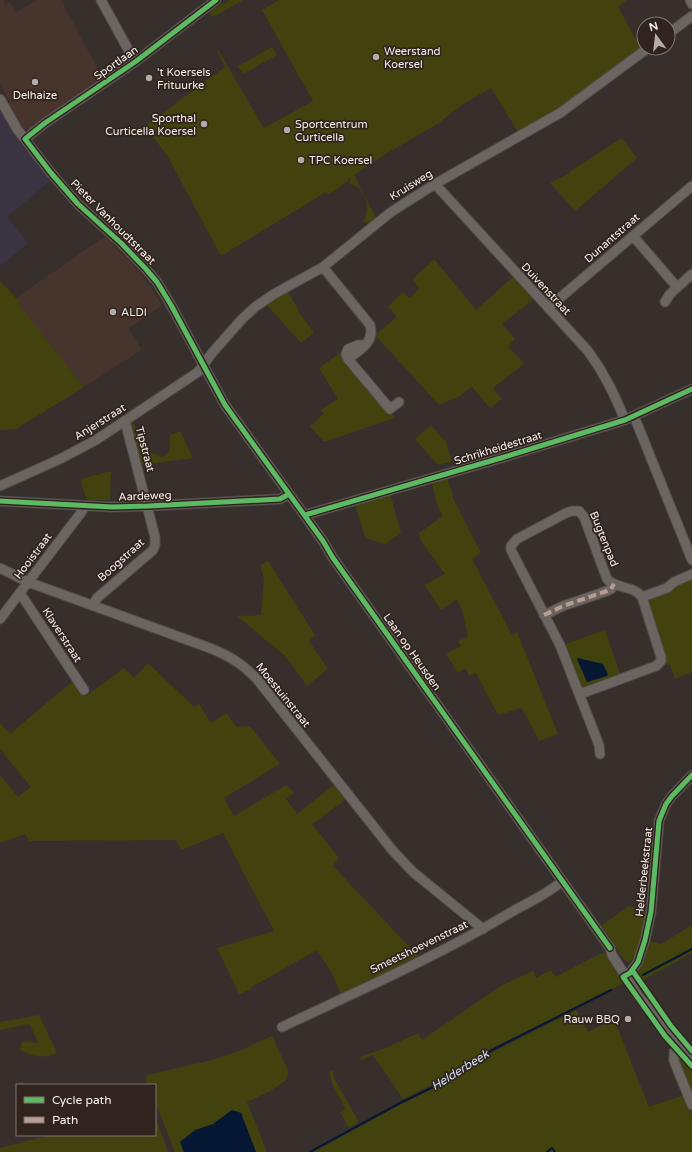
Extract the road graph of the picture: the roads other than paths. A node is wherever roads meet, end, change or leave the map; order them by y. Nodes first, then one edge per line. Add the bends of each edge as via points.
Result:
1 (102, 0) edge
2 (216, 0) edge
3 (690, 0) edge
4 (692, 4) edge
5 (692, 16) edge
6 (676, 28) edge
7 (637, 56) edge
8 (135, 62) junction
9 (0, 99) edge
10 (25, 139) junction
11 (435, 184) junction
12 (692, 186) edge
13 (633, 236) junction
14 (323, 267) junction
15 (692, 274) edge
16 (677, 287) junction
17 (665, 302) dead end
18 (548, 308) junction
19 (204, 364) junction
20 (692, 389) edge
21 (399, 402) dead end
22 (634, 416) junction
23 (625, 420) junction
24 (125, 421) junction
25 (0, 486) edge
26 (289, 494) junction
27 (0, 501) edge
28 (85, 506) junction
29 (148, 506) junction
30 (305, 515) junction
31 (692, 560) edge
32 (0, 568) edge
33 (692, 574) edge
34 (28, 582) junction
35 (614, 584) junction
36 (20, 593) junction
37 (642, 597) junction
38 (93, 605) junction
39 (544, 616) junction
40 (0, 619) edge
41 (84, 690) dead end
42 (580, 694) junction
43 (600, 754) dead end
44 (692, 775) edge
45 (562, 881) junction
46 (483, 929) junction
47 (628, 974) junction
48 (282, 1027) dead end
49 (681, 1046) junction
50 (692, 1059) edge
51 (692, 1105) edge

1 - 8 street
2 - 8 street, Sportlaan
3 - 4 street
5 - 6 street
7 - 11 street, Kruisweg via 560,112
8 - 10 street, Sportlaan
9 - 10 street, Pieter Vanhoudtstraat
10 - 19 street, Pieter Vanhoudtstraat via 78,204 145,268 165,294
11 - 14 street, Kruisweg via 391,212
11 - 18 street, Duivenstraat
12 - 13 street, Dunantstraat
13 - 16 street
13 - 18 street, Dunantstraat
14 - 19 street, Kruisweg via 255,307
14 - 21 street via 368,322 370,340 348,359 390,409
15 - 16 street
16 - 17 street
18 - 23 street, Duivenstraat via 588,351 611,388
19 - 24 street, Anjerstraat via 198,372
19 - 26 street, Laan op Heusden via 226,405
20 - 22 street, Schrikheidestraat
22 - 23 street, Schrikheidestraat
22 - 31 street
23 - 30 street, Schrikheidestraat
24 - 25 street, Anjerstraat via 77,450
24 - 29 street, Tipstraat
26 - 29 street, Aardeweg via 280,499
26 - 30 street, Laan op Heusden
27 - 28 street, Aardeweg
28 - 29 street, Aardeweg
28 - 34 street, Hooistraat
29 - 38 street, Boogstraat via 155,537 153,550 97,598
30 - 45 street, Laan op Heusden
32 - 34 street, Moestuinstraat
33 - 37 street via 667,588
34 - 36 street, Hooistraat
34 - 38 street, Moestuinstraat
35 - 37 street, Bugtenpad via 632,589
35 - 39 street, Bugtenpad via 608,591 563,606
35 - 39 street, Bugtenpad via 609,582 606,576 583,514 577,511 566,513 517,539 511,546 512,554
36 - 40 street, Hooistraat
36 - 41 street, Klaverstraat
37 - 42 street via 660,653 659,664
38 - 46 street, Moestuinstraat via 207,646 242,664 260,683 393,851 413,872
39 - 42 street, Bugtenpad via 560,645
42 - 43 street, Bugtenpad
44 - 47 street, Helderbeekstraat via 666,804 659,821 651,912 638,962
45 - 46 street, Smeetshoevenstraat via 555,888
45 - 47 street, Laan op Heusden via 616,953
46 - 48 street, Smeetshoevenstraat
47 - 49 street, Laan op Heusden
49 - 50 street, Laan op Heusden
49 - 51 street via 674,1052 674,1061

